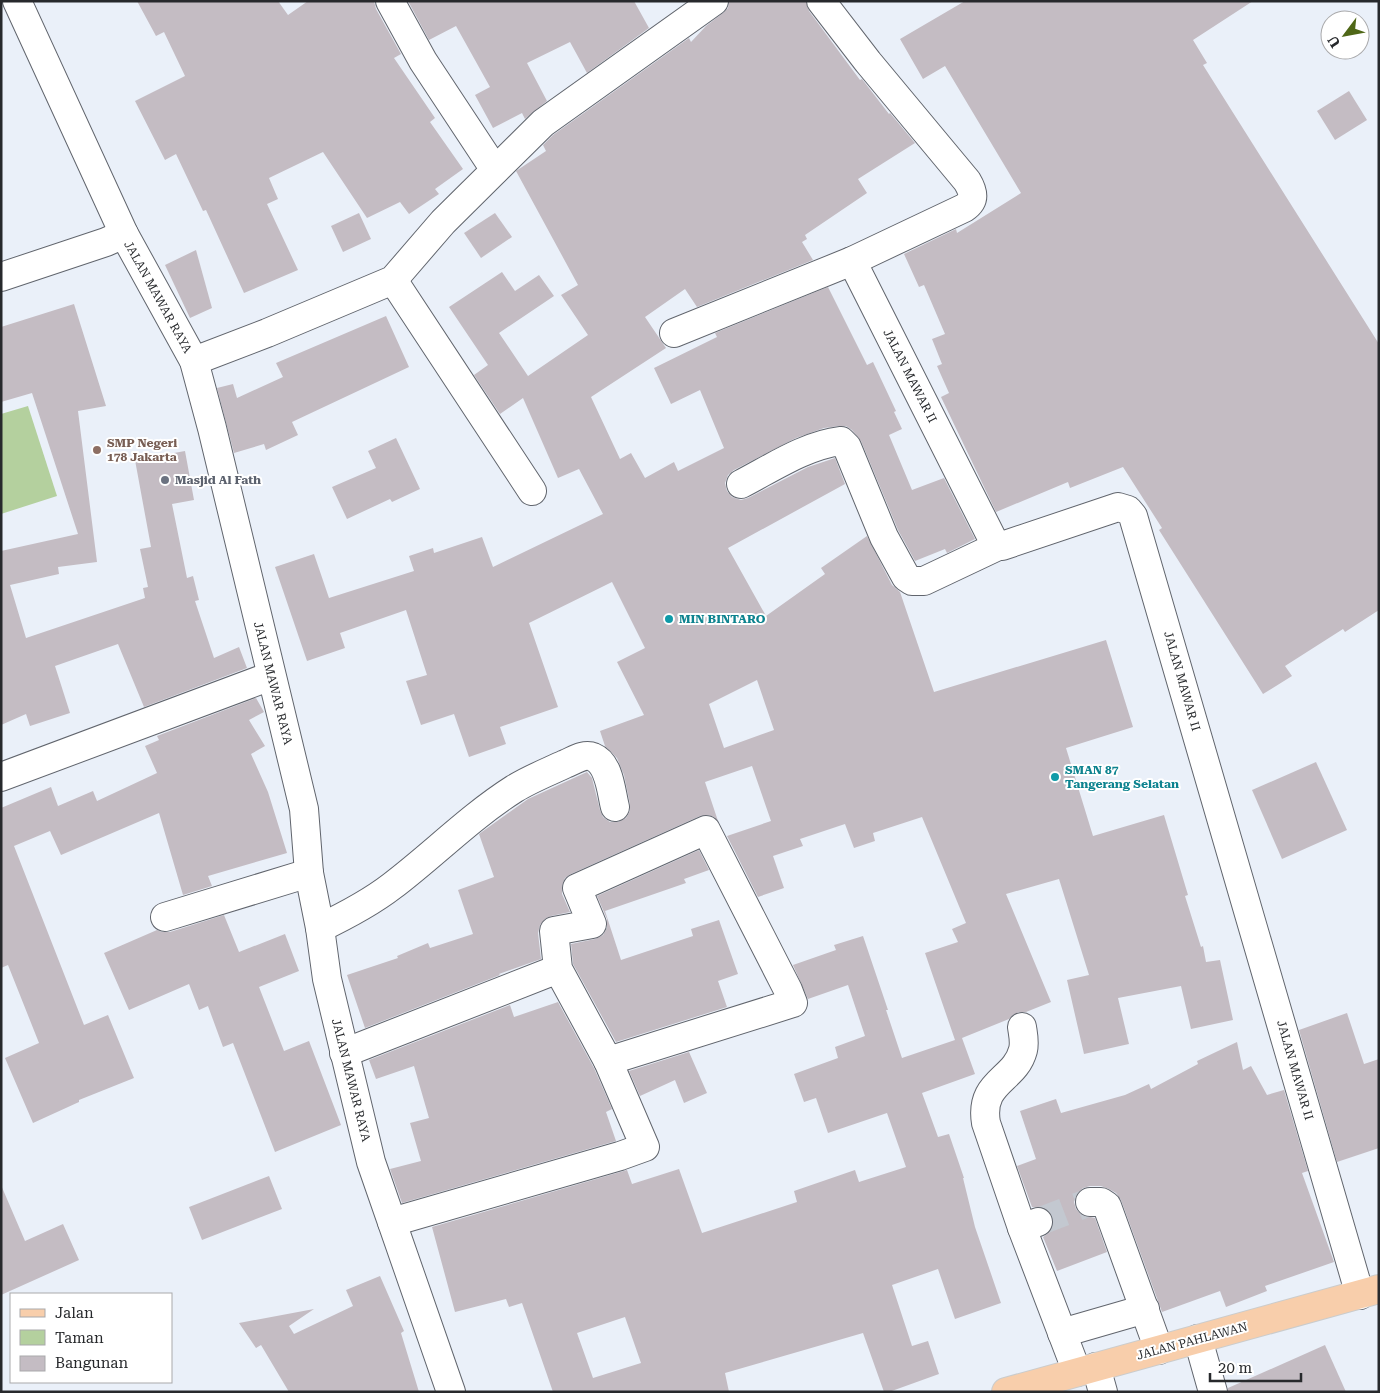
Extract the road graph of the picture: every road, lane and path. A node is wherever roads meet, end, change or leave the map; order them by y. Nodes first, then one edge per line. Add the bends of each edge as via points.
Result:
1 (17, 1) edge
2 (390, 1) edge
3 (714, 1) edge
4 (821, 1) edge
5 (495, 170) junction
6 (124, 234) junction
7 (852, 261) junction
8 (1, 277) edge
9 (393, 280) junction
10 (674, 333) dead end
11 (194, 361) junction
12 (741, 484) dead end
13 (532, 491) dead end
14 (998, 546) junction
15 (271, 676) junction
16 (1, 777) edge
17 (615, 807) dead end
18 (309, 873) junction
19 (165, 918) dead end
20 (320, 928) junction
21 (558, 968) junction
22 (1022, 1026) dead end
23 (344, 1053) junction
24 (608, 1061) junction
25 (1090, 1202) dead end
26 (392, 1222) junction
27 (1369, 1292) edge
28 (1145, 1309) junction
29 (1062, 1334) junction
30 (1198, 1339) junction
31 (1158, 1350) junction
32 (1092, 1377) edge
33 (451, 1392) edge
34 (1006, 1392) edge
35 (1213, 1392) edge

1 - 6 street, JALAN MAWAR RAYA
2 - 5 street via 423,61
3 - 5 street via 543,124
4 - 7 street via 967,180 973,192 971,202 964,208
5 - 9 street via 443,222
6 - 8 street
6 - 11 street, JALAN MAWAR RAYA
7 - 10 street
7 - 14 street, JALAN MAWAR II
9 - 11 street
9 - 13 street
11 - 15 street, JALAN MAWAR RAYA
12 - 14 street via 799,454 841,441 847,447 884,537 906,578 924,580
14 - 27 street, JALAN MAWAR II via 1118,507 1128,510 1135,520
15 - 16 street
15 - 18 street, JALAN MAWAR RAYA via 304,809
17 - 20 street via 606,770 598,759 583,756 515,789 391,886 352,913
18 - 19 street
18 - 20 street, JALAN MAWAR RAYA
20 - 23 street, JALAN MAWAR RAYA via 327,979
21 - 23 street
21 - 24 street
21 - 24 street via 554,931 592,924 577,888 706,830 793,1003
22 - 29 street via 1024,1043 1021,1057 991,1091 984,1114 1030,1225
23 - 26 street, JALAN MAWAR RAYA via 371,1162
24 - 26 street via 645,1147
25 - 28 street via 1101,1202 1107,1206
26 - 33 street, JALAN MAWAR RAYA
27 - 30 main road, JALAN PAHLAWAN
28 - 29 street
28 - 31 street
29 - 32 street
30 - 31 main road, JALAN PAHLAWAN
30 - 35 street
31 - 32 main road, JALAN PAHLAWAN
32 - 34 main road, JALAN PAHLAWAN

